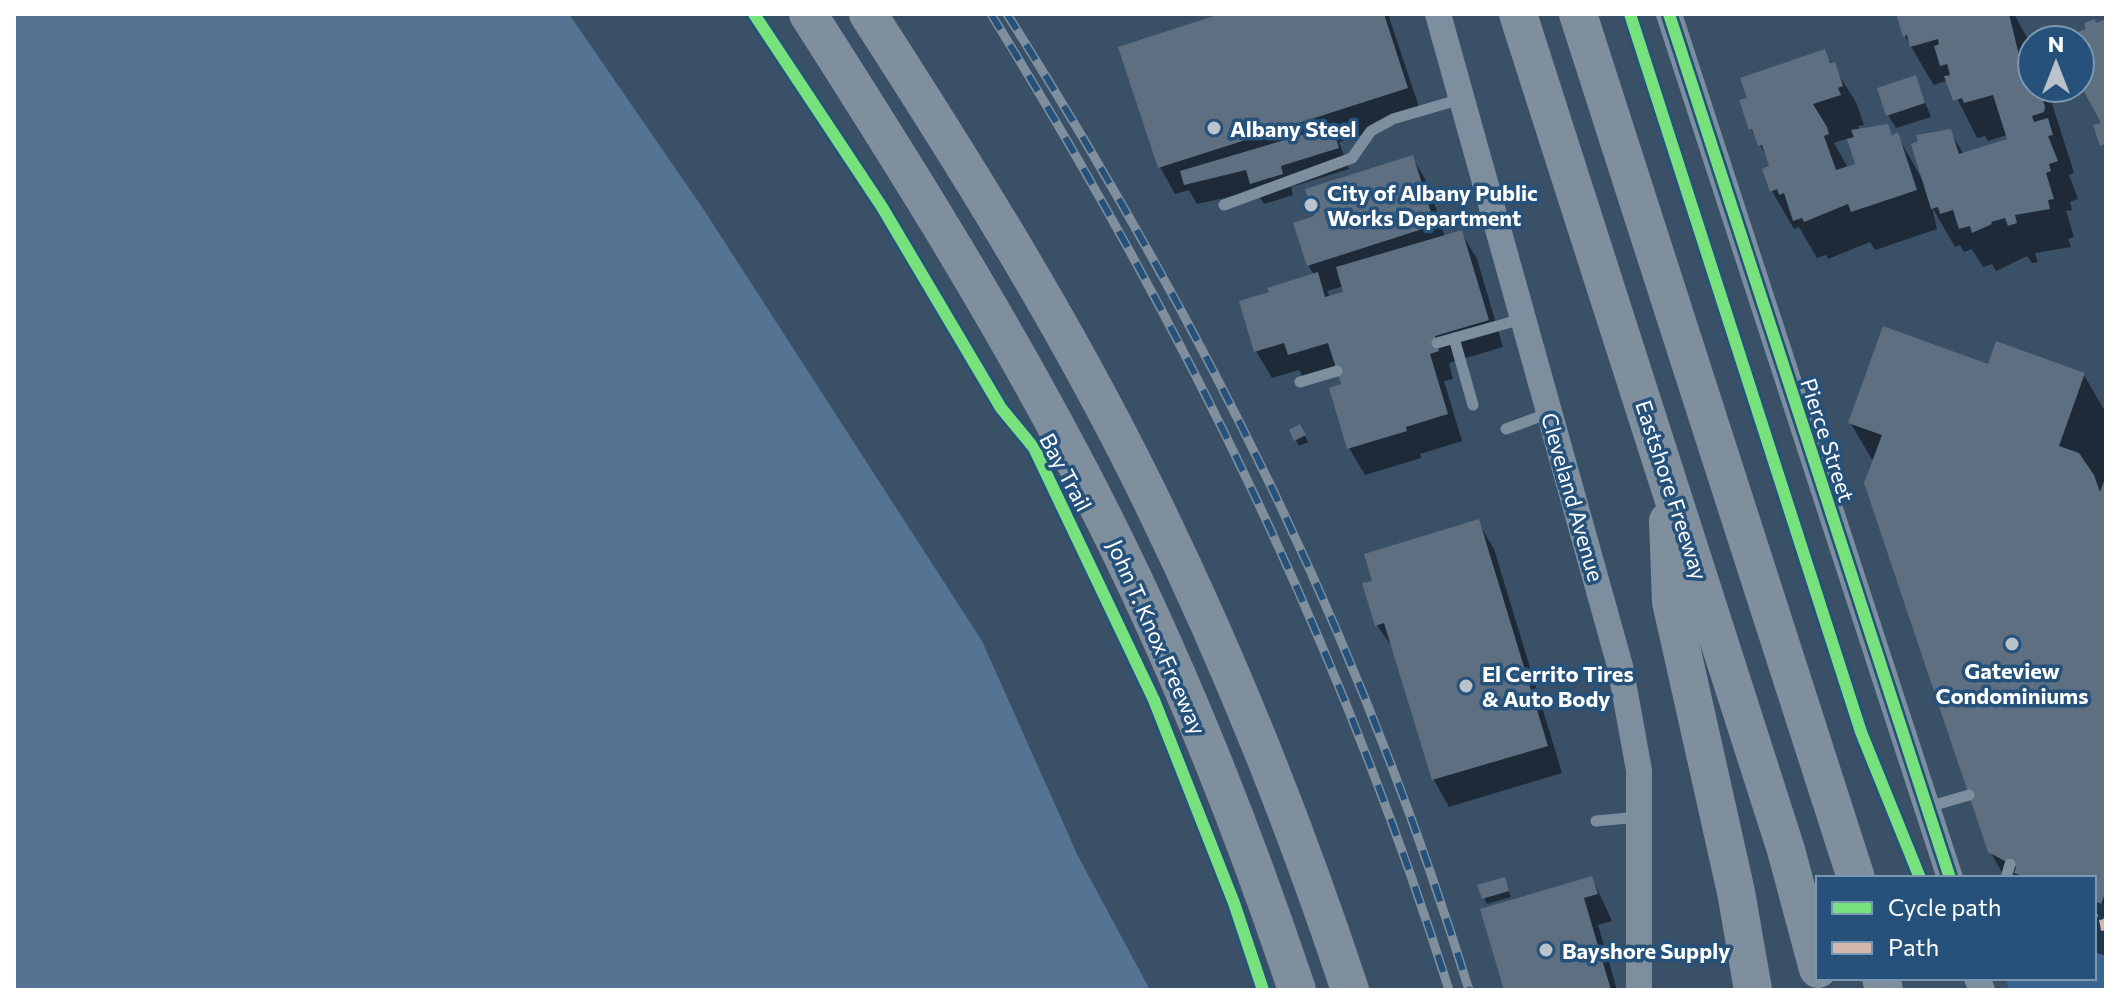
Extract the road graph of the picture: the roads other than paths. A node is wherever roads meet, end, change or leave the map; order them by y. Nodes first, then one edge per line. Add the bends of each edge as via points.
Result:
1 (808, 14) edge
2 (868, 14) edge
3 (1438, 14) edge
4 (1518, 14) edge
5 (1578, 14) edge
6 (1669, 14) edge
7 (1462, 99) junction
8 (1224, 205) dead end
9 (1523, 318) junction
10 (1454, 338) junction
11 (1437, 343) dead end
12 (1337, 371) dead end
13 (1300, 382) dead end
14 (1473, 405) dead end
15 (1549, 413) junction
16 (1506, 429) dead end
17 (1666, 470) junction
18 (1969, 795) dead end
19 (1927, 807) junction
20 (1640, 816) junction
21 (1596, 821) dead end
22 (2010, 864) dead end
23 (1855, 876) edge
24 (1949, 876) edge
25 (2007, 876) edge
26 (1816, 962) edge
27 (1297, 990) edge
28 (1350, 990) edge
29 (1639, 990) edge
30 (1753, 990) edge

1 - 27 highway, John T. Knox Freeway via 979,290 1084,480 1200,732
2 - 28 highway via 1030,274 1143,484 1258,737
3 - 7 street, Cleveland Avenue
4 - 17 highway, Eastshore Freeway
5 - 23 highway
6 - 19 street, Pierce Street
7 - 8 lane via 1393,119 1371,131 1352,158
7 - 9 street, Cleveland Avenue
9 - 10 lane
9 - 15 street, Cleveland Avenue
10 - 11 lane
10 - 14 lane
12 - 13 lane
15 - 16 lane
15 - 20 street, Cleveland Avenue via 1620,666 1639,770
17 - 26 highway, Eastshore Freeway
17 - 30 highway via 1671,602
18 - 19 lane
19 - 24 street, Pierce Street
20 - 21 lane
20 - 29 street, Cleveland Avenue
22 - 25 lane

